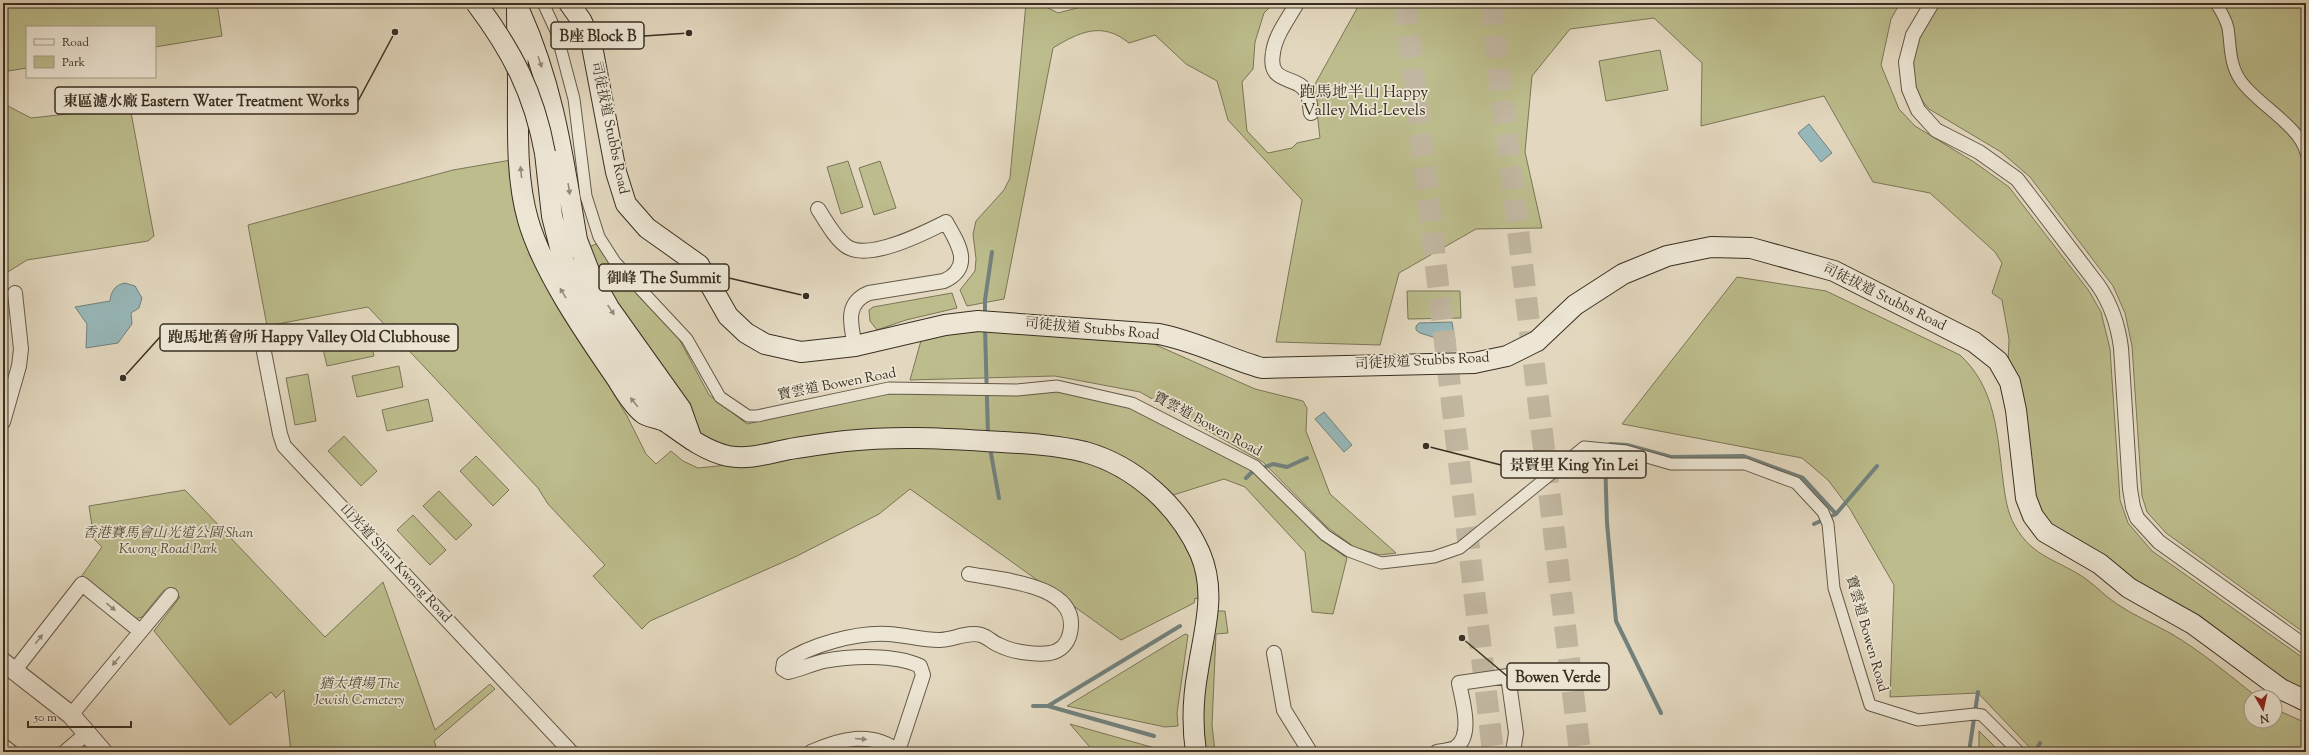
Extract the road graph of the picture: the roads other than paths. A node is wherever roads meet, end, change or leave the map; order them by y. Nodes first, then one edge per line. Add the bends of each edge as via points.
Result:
1 (476, 3) edge
2 (543, 3) edge
3 (569, 3) edge
4 (1297, 3) edge
5 (1932, 3) edge
6 (2216, 3) edge
7 (518, 4) edge
8 (1311, 113) dead end
9 (2306, 154) edge
10 (818, 209) dead end
11 (15, 293) dead end
12 (855, 346) junction
13 (264, 352) dead end
14 (3, 422) edge
15 (678, 431) junction
16 (969, 574) dead end
17 (171, 595) dead end
18 (140, 631) junction
19 (2306, 647) edge
20 (1274, 653) dead end
21 (9, 666) edge
22 (2306, 701) edge
23 (71, 715) junction
24 (87, 733) junction
25 (3, 746) edge
26 (2016, 749) edge
27 (11, 752) edge
28 (65, 752) edge
29 (103, 752) edge
30 (571, 752) edge
31 (811, 752) edge
32 (898, 752) edge
33 (1196, 752) edge
34 (1310, 752) edge
35 (1437, 752) edge
36 (1513, 752) edge

1 - 15 main road, bridge via 515,60 532,100 542,136 552,216 564,263
2 - 26 street, 寶雲道 Bowen Road via 561,47 578,119 586,196 599,237 615,262 687,339 720,397 748,416 889,388 1017,390 1054,386 1082,391 1132,403 1255,466 1325,536 1349,551 1381,563 1434,557 1460,548 1584,448 1626,450 1671,464 1746,464 1796,483 1823,512 1828,524 1834,588 1870,705 1918,720 1982,715
3 - 12 main road, 司徒拔道 Stubbs Road via 591,41 618,184 631,212 659,238 699,265 728,316 746,333 765,344 801,352
4 - 8 street via 1272,52 1274,71 1278,76 1304,89 1308,95
5 - 19 street via 1913,35 1907,54 1906,75 1911,96 1920,114 1936,130 1979,152 2017,179 2103,292 2112,308 2120,336 2130,489 2138,518 2159,542
6 - 9 street via 2227,26 2231,60 2238,77 2293,132
7 -> 15 main road via 534,43 555,110 577,240 583,258 609,308 681,409
15 -> 7 main road via 644,414 625,391 550,272 528,219 519,148
10 - 12 street via 842,242 856,250 868,251 889,245 946,222 961,250 961,263 958,269 944,281 869,293 858,299 850,315
11 - 14 street via 20,357
12 - 22 main road, 司徒拔道 Stubbs Road via 945,325 985,321 1159,334 1184,339 1236,361 1262,368 1474,363 1507,356 1537,341 1575,305 1603,285 1643,264 1711,247 1751,248 1834,271 1974,342 1990,353 2003,367 2013,390 2026,498 2033,516 2045,532 2100,564 2129,588 2194,624 2281,690
13 - 30 street, 山光道 Shan Kwong Road via 284,446
15 - 33 main road via 723,455 744,458 811,446 912,436 1072,449 1106,460 1129,472 1166,502 1186,529 1205,568 1209,593 1208,616 1195,689 1193,720
16 - 32 street via 1037,587 1054,596 1062,602 1069,617 1068,640 1060,649 1044,653 1003,647 981,635 932,640 886,634 850,637 823,645 784,663 783,669 788,672 824,661 860,657 898,660 920,666 923,675
17 - 18 street
21 -> 18 street via 82,584
18 -> 23 street
20 - 34 street via 1284,710
21 - 23 street
23 - 24 street
24 - 28 street
24 - 29 street
25 - 27 street
31 -> 32 street via 830,743 851,738 875,740
35 - 36 street via 1455,748 1462,741 1466,730 1459,683 1508,676 1516,733

